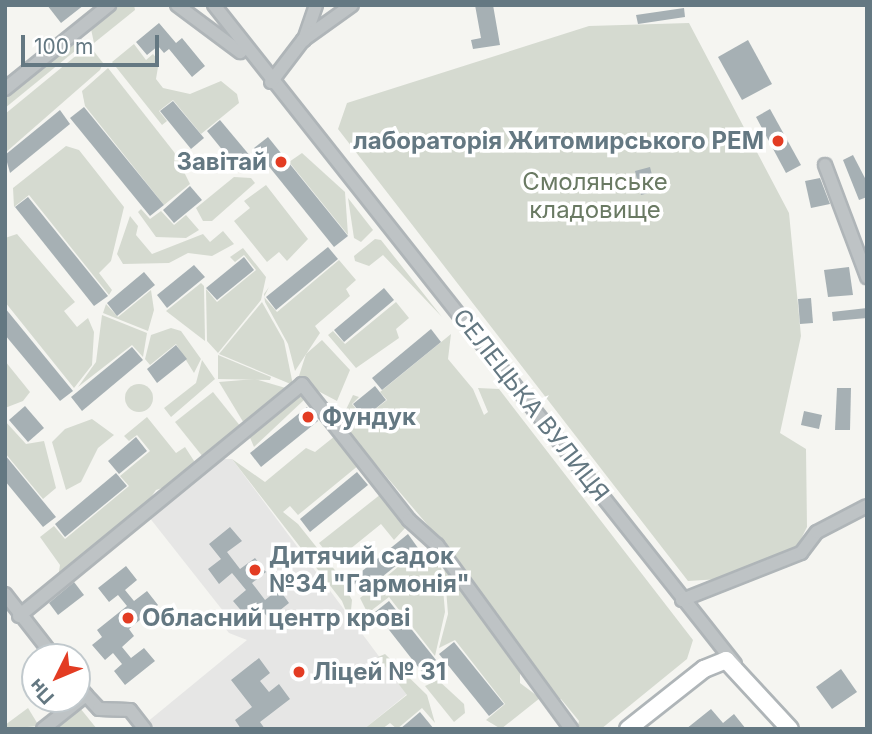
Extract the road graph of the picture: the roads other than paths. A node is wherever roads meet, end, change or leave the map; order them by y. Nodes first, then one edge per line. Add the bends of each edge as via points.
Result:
1 (109, 5) edge
2 (177, 5) edge
3 (214, 5) edge
4 (316, 5) edge
5 (352, 5) edge
6 (303, 40) junction
7 (271, 82) junction
8 (5, 89) edge
9 (825, 165) dead end
10 (867, 277) edge
11 (867, 506) edge
12 (682, 600) junction
13 (8, 602) edge
14 (19, 616) junction
15 (42, 643) edge
16 (720, 658) junction
17 (91, 700) edge
18 (63, 713) edge
19 (43, 729) edge
20 (145, 729) edge
21 (571, 729) edge
22 (628, 729) edge
23 (638, 729) edge
24 (783, 729) edge
25 (790, 729) edge

1 - 8 street
2 - 7 street, СЕЛЕЦЬКА ВУЛИЦЯ via 228,40
3 - 7 street, СЕЛЕЦЬКА ВУЛИЦЯ
4 - 6 street
5 - 6 street
6 - 7 street
7 - 12 street, СЕЛЕЦЬКА ВУЛИЦЯ via 322,139
9 - 10 street
11 - 12 street via 817,532 801,553
12 - 16 street, СЕЛЕЦЬКА ВУЛИЦЯ
13 - 14 street
14 - 15 street
14 - 21 street via 302,384 409,520 437,545
16 - 22 main road
16 - 23 main road
16 - 24 main road, СЕЛЕЦЬКА ВУЛИЦЯ
16 - 25 main road, СЕЛЕЦЬКА ВУЛИЦЯ
17 - 20 street via 99,709 130,710
18 - 19 street

